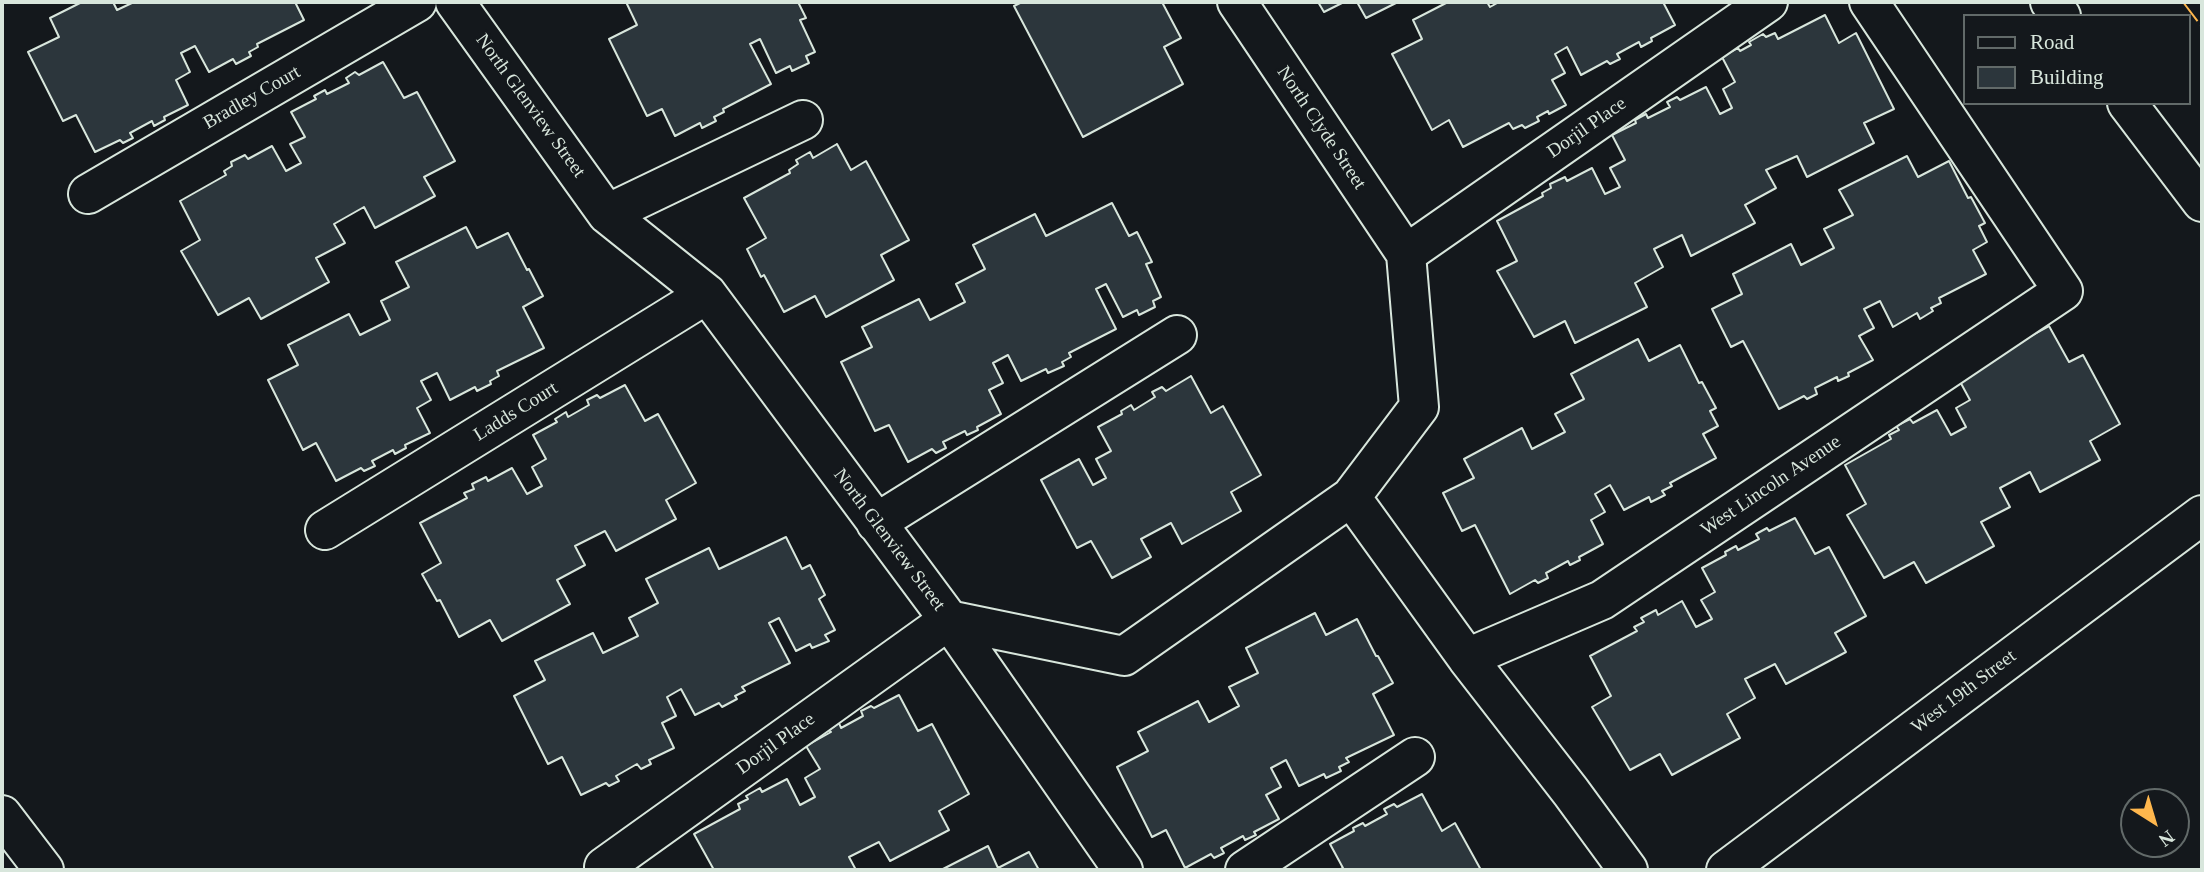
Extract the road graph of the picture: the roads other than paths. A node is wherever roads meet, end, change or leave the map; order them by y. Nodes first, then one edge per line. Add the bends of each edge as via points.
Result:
1 (417, 2) edge
2 (455, 2) edge
3 (1237, 2) edge
4 (1768, 2) edge
5 (1869, 2) edge
6 (2129, 105) edge
7 (803, 120) dead end
8 (88, 194) dead end
9 (2202, 202) edge
10 (607, 214) junction
11 (1406, 254) junction
12 (707, 294) junction
13 (1177, 335) dead end
14 (1351, 497) junction
15 (2202, 515) edge
16 (876, 523) junction
17 (325, 530) dead end
18 (949, 620) junction
19 (1467, 657) junction
20 (1415, 757) dead end
21 (2, 815) edge
22 (605, 869) edge
23 (44, 870) edge
24 (1123, 870) edge
25 (1245, 870) edge
26 (1628, 870) edge
27 (1726, 870) edge

1 - 8 street, Bradley Court
2 - 10 street, North Glenview Street
3 - 11 street, North Clyde Street
4 - 11 street, Dorjil Place
5 - 19 street, West Lincoln Avenue via 2063,291 1602,600
6 - 9 street
7 - 10 street
10 - 12 street, North Glenview Street
11 - 14 street, North Glenview Street via 1419,407
12 - 16 street, North Glenview Street
12 - 17 street, Ladds Court
13 - 16 street
14 - 18 street, North Glenview Street via 1124,656
14 - 19 street
15 - 27 street, West 19th Street
16 - 18 street, North Glenview Street
18 - 22 street, Dorjil Place
18 - 24 street
19 - 26 street
20 - 25 street
21 - 23 street

